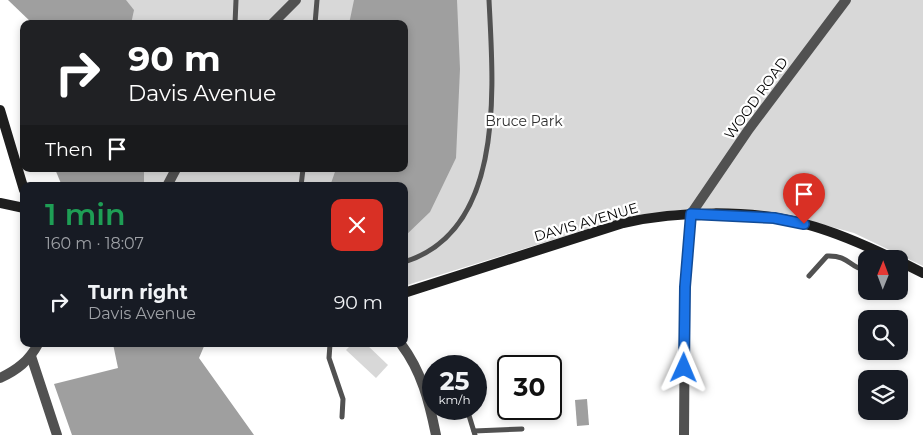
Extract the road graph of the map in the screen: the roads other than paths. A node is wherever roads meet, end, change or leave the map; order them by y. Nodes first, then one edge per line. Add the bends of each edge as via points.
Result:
1 (236, 0) edge
2 (296, 0) edge
3 (317, 0) edge
4 (489, 0) edge
5 (846, 0) edge
6 (235, 20) edge
7 (276, 20) edge
8 (315, 20) edge
9 (0, 110) edge
10 (22, 182) edge
11 (0, 203) edge
12 (20, 207) edge
13 (691, 214) junction
14 (870, 250) edge
15 (408, 260) edge
16 (908, 266) edge
17 (858, 267) edge
18 (923, 273) edge
19 (809, 276) dead end
20 (408, 292) edge
21 (36, 347) edge
22 (330, 347) edge
23 (403, 347) edge
24 (31, 356) junction
25 (422, 375) edge
26 (0, 378) edge
27 (342, 417) dead end
28 (434, 420) edge
29 (471, 420) edge
30 (522, 429) dead end
31 (475, 433) edge
32 (57, 435) edge
33 (436, 435) edge
34 (684, 435) edge

1 - 6 lane
2 - 7 street
3 - 8 lane
4 - 15 lane via 492,112 486,159 469,205 448,236
5 - 13 street, WOOD ROAD via 749,129
9 - 10 main road
11 - 12 main road
13 - 14 main road, DAVIS AVENUE via 774,218 804,224 849,238
13 - 20 main road, DAVIS AVENUE via 655,216 623,223
13 - 34 street via 685,287
16 - 18 main road
17 - 19 lane via 844,258 827,256
21 - 24 street
22 - 27 lane via 329,358 343,399
23 - 25 street
24 - 26 street
24 - 32 street
28 - 33 street
29 - 31 lane
30 - 31 lane

